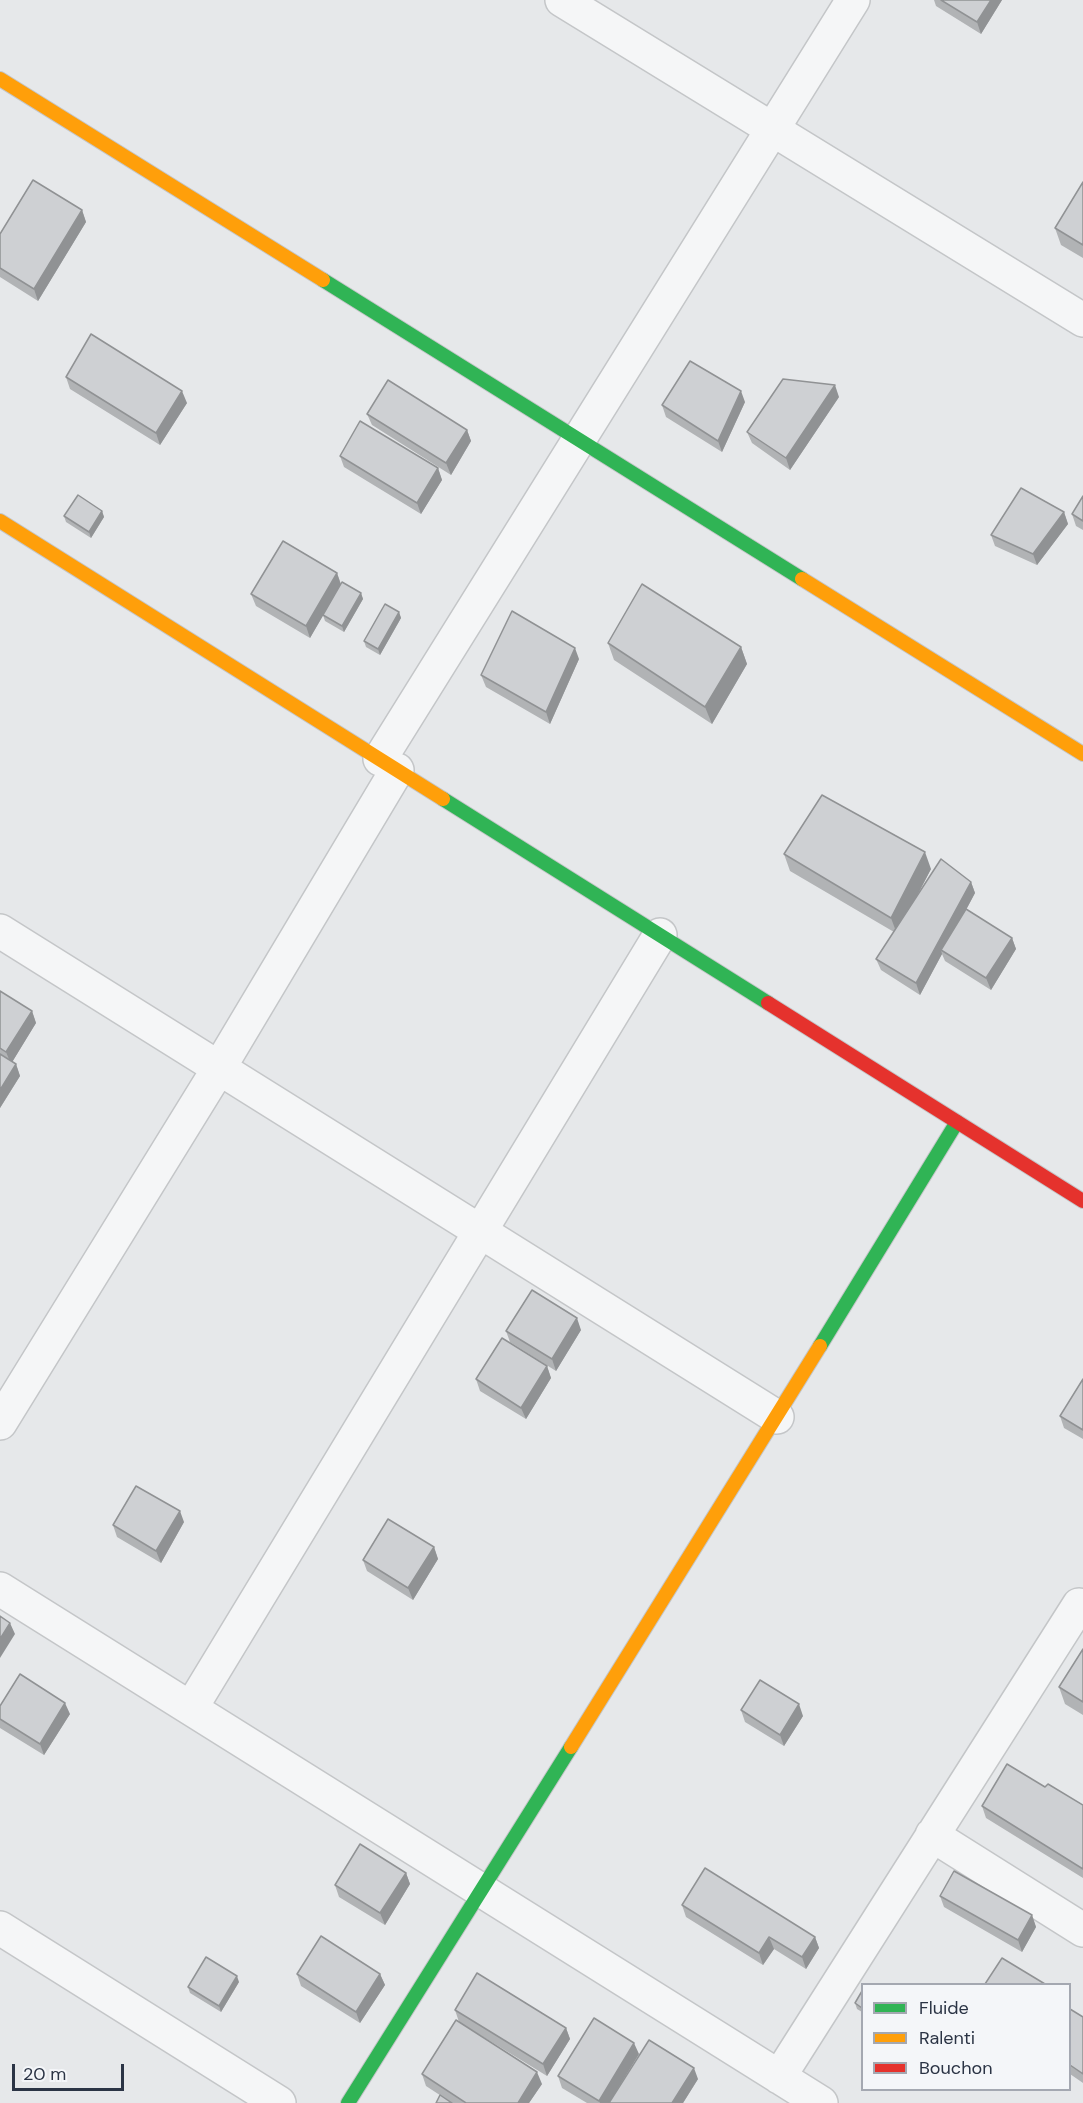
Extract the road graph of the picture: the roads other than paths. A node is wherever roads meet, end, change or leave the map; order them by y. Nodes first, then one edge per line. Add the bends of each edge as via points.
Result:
1 (562, 0) edge
2 (853, 0) edge
3 (0, 79) edge
4 (771, 130) junction
5 (1083, 320) edge
6 (579, 440) junction
7 (0, 521) edge
8 (1083, 754) edge
9 (388, 765) junction
10 (0, 931) edge
11 (660, 935) junction
12 (219, 1068) junction
13 (957, 1122) junction
14 (1083, 1201) edge
15 (480, 1231) junction
16 (777, 1416) junction
17 (0, 1423) edge
18 (0, 1588) edge
19 (1083, 1607) edge
20 (191, 1708) junction
21 (932, 1835) junction
22 (481, 1890) junction
23 (0, 1928) edge
24 (1083, 1930) edge
25 (778, 2076) junction
26 (279, 2103) edge
27 (348, 2103) edge
28 (821, 2103) edge

1 - 4 street
2 - 4 street
3 - 6 street
4 - 5 street
4 - 6 street
6 - 8 street
6 - 9 street
7 - 9 street
9 - 11 street
9 - 12 street
10 - 12 street
11 - 13 street
11 - 15 street
12 - 15 street
12 - 17 street
13 - 14 street
13 - 16 street
15 - 16 street
15 - 20 street
16 - 22 street
18 - 20 street
19 - 21 street via 1079,1605
20 - 22 street
21 - 24 street
21 - 25 street
22 - 25 street
22 - 27 street
23 - 26 street
25 - 28 street

